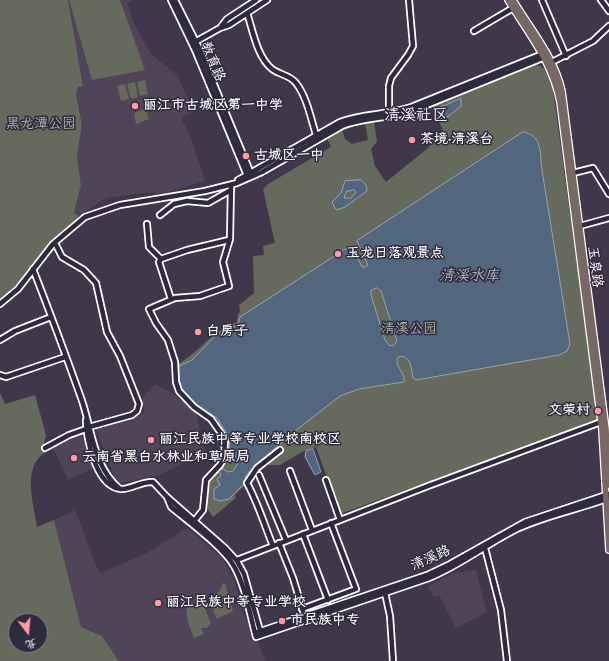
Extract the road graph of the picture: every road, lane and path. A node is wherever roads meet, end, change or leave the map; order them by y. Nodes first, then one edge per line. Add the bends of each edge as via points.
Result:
1 (171, 0) edge
2 (175, 0) edge
3 (256, 0) edge
4 (267, 0) edge
5 (409, 0) edge
6 (508, 0) edge
7 (513, 0) edge
8 (542, 0) edge
9 (602, 0) edge
10 (513, 8) junction
11 (609, 11) edge
12 (247, 13) junction
13 (609, 26) edge
14 (220, 28) junction
15 (474, 31) dead end
16 (196, 42) junction
17 (546, 54) junction
18 (566, 56) junction
19 (552, 62) junction
20 (389, 113) junction
21 (316, 135) junction
22 (573, 173) junction
23 (250, 176) junction
24 (224, 187) junction
25 (231, 188) junction
26 (609, 194) edge
27 (181, 195) junction
28 (182, 202) junction
29 (160, 215) dead end
30 (609, 218) edge
31 (147, 224) dead end
32 (580, 226) junction
33 (229, 240) junction
34 (55, 242) junction
35 (161, 259) junction
36 (33, 269) junction
37 (171, 299) junction
38 (0, 304) edge
39 (52, 317) junction
40 (0, 340) edge
41 (65, 357) junction
42 (0, 375) edge
43 (605, 420) edge
44 (87, 428) junction
45 (45, 448) dead end
46 (280, 450) dead end
47 (290, 471) dead end
48 (259, 475) dead end
49 (326, 480) dead end
50 (609, 486) edge
51 (607, 496) edge
52 (167, 497) junction
53 (195, 520) junction
54 (340, 520) junction
55 (331, 523) junction
56 (312, 530) junction
57 (302, 534) junction
58 (286, 540) junction
59 (279, 543) junction
60 (273, 546) junction
61 (485, 548) junction
62 (609, 550) edge
63 (237, 560) junction
64 (385, 593) junction
65 (328, 600) junction
66 (302, 609) junction
67 (304, 616) junction
68 (258, 634) junction
69 (394, 661) edge
70 (507, 661) edge

1 - 23 street, 教育路
2 - 16 street, 教育路
3 - 14 street via 227,20
4 - 12 street
5 - 20 street via 413,46 391,78
6 - 10 main road, 玉泉路
7 - 17 main road, 玉泉路
8 - 18 street
9 - 11 street
10 - 15 street
10 - 17 main road, 玉泉路
12 - 14 street
12 - 21 street via 258,47 267,64 290,78 299,87
13 - 18 street via 593,41
14 - 16 street
16 - 23 street, 教育路
17 - 19 main road, 玉泉路
17 - 20 street via 424,102
17 - 23 street via 412,111 390,118 355,121 342,126
17 - 43 main road, 玉泉路 via 560,102
18 - 19 street
19 - 22 main road, 玉泉路 via 563,96
20 - 21 street via 349,119
21 - 23 street
22 - 26 street via 593,168
22 - 32 main road, 玉泉路
23 - 24 street
23 - 25 street
24 - 25 street
24 - 27 street
25 - 28 street via 208,203
25 - 33 street
27 - 28 street
27 - 34 street via 98,211 85,217
28 - 29 street via 172,205
30 - 32 street
31 - 35 street via 149,247
32 - 43 main road, 玉泉路
33 - 35 street
33 - 37 street via 223,264 230,286 200,296
34 - 36 street
34 - 44 street via 62,257 84,270 96,283 107,332 120,356 139,404 137,411 132,415
35 - 37 street
36 - 38 street via 14,293
36 - 39 street
37 - 53 street via 149,309 168,340 175,362 176,385 189,402 213,421 225,441 224,458 207,479 203,510
39 - 40 street via 15,331
39 - 41 street
41 - 42 street via 6,377
41 - 44 street via 80,395
43 - 50 main road, 玉泉路
43 - 51 main road, 玉泉路
43 - 54 street
44 - 45 street
44 - 52 street via 87,442 104,481 120,489 152,482
46 - 60 street via 257,468 247,483
47 - 56 street
48 - 58 street
49 - 54 street
51 - 61 street, 清溪路 via 534,522
51 - 62 main road, 玉泉路
51 - 67 street, 清溪路 via 525,522 427,574
52 - 53 street
52 - 68 street via 171,507 222,551 233,564
53 - 63 street
54 - 55 street
55 - 56 street
55 - 65 street via 356,589
56 - 57 street
57 - 58 street
57 - 65 street
58 - 59 street
59 - 60 street
59 - 66 street
60 - 63 street
61 - 64 street, 清溪路 via 438,574
61 - 70 street via 501,610
63 - 68 street via 244,574
64 - 68 street, 清溪路
64 - 69 street
65 - 66 street
66 - 67 street
67 - 68 street, 清溪路

